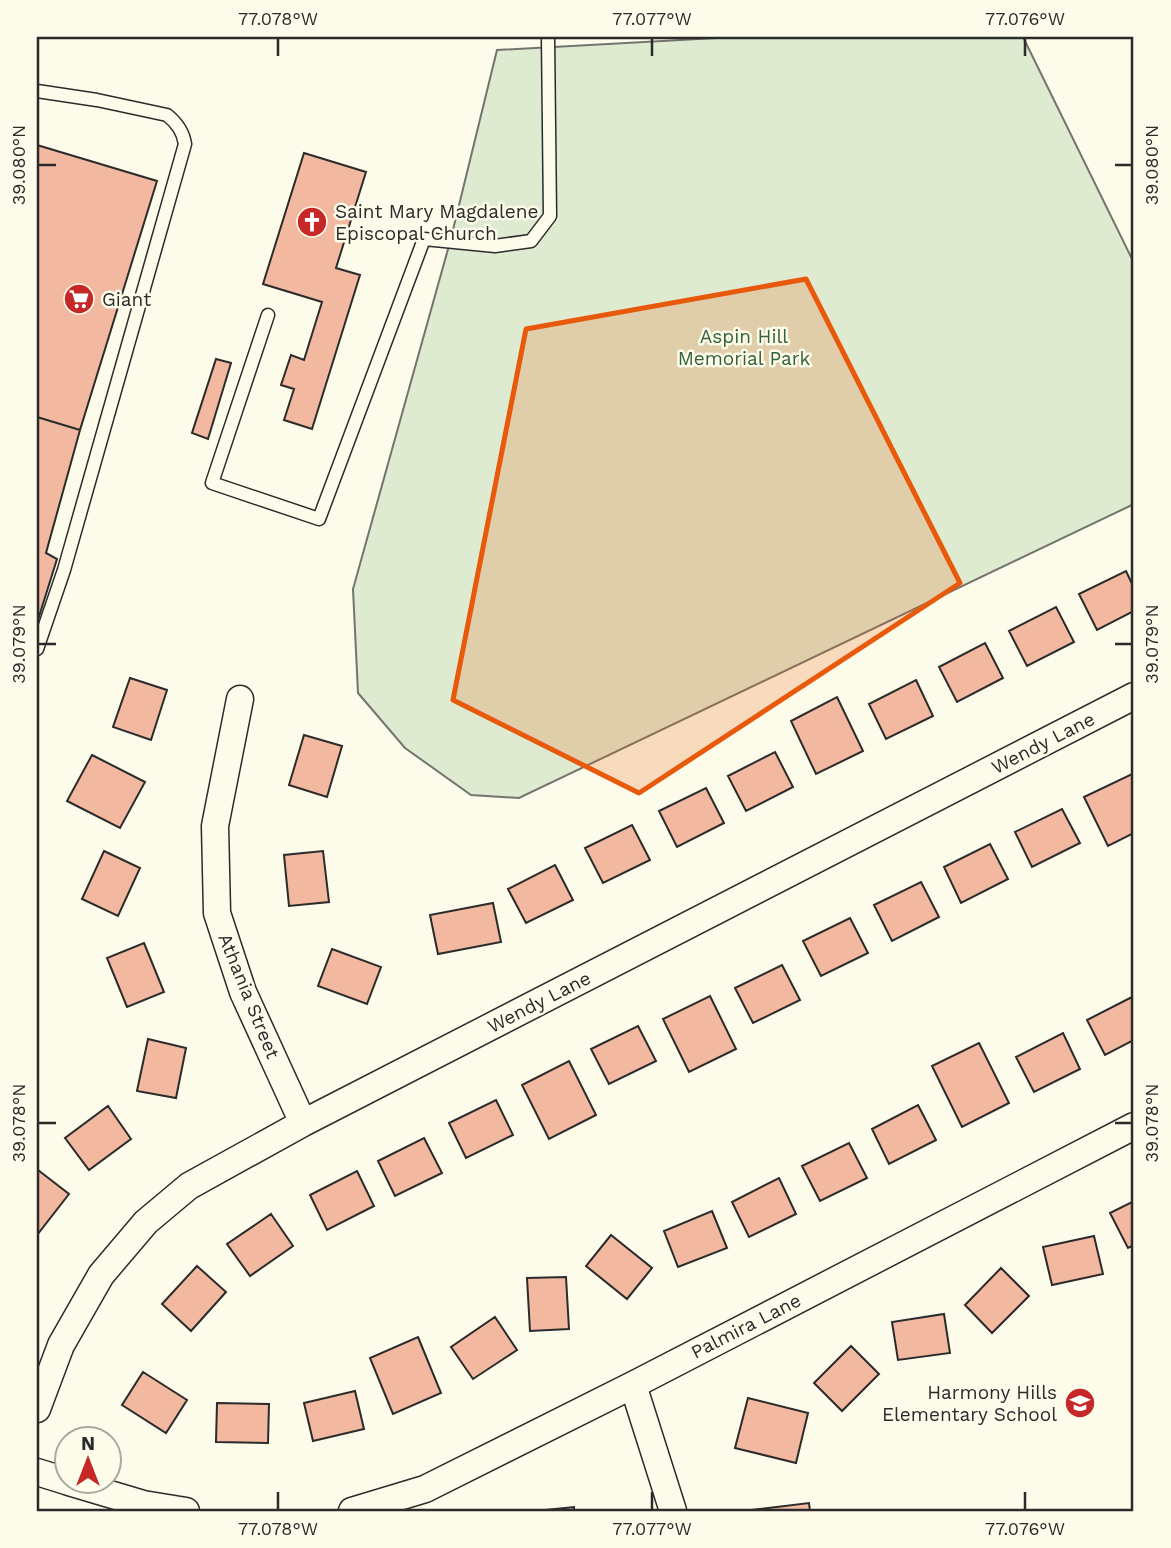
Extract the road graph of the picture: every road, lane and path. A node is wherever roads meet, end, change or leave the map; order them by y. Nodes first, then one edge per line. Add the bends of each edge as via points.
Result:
1 (548, 37) edge
2 (37, 90) edge
3 (268, 315) dead end
4 (37, 649) edge
5 (1134, 696) edge
6 (240, 699) dead end
7 (303, 1123) junction
8 (1134, 1126) edge
9 (633, 1385) junction
10 (37, 1409) edge
11 (118, 1496) edge
12 (186, 1511) edge
13 (352, 1511) edge
14 (673, 1511) edge

1 - 3 lane via 550,216 531,241 495,246 424,239 318,519 212,483
2 - 4 lane via 167,115 176,122 185,144 64,570
5 - 7 street, Wendy Lane
6 - 7 street, Athania Street via 215,826 217,914 243,992
7 - 10 street, Wendy Lane via 189,1186 146,1222 101,1275 61,1345
8 - 9 street, Palmira Lane
9 - 13 street, Palmira Lane via 425,1489
9 - 14 street
11 - 12 street

